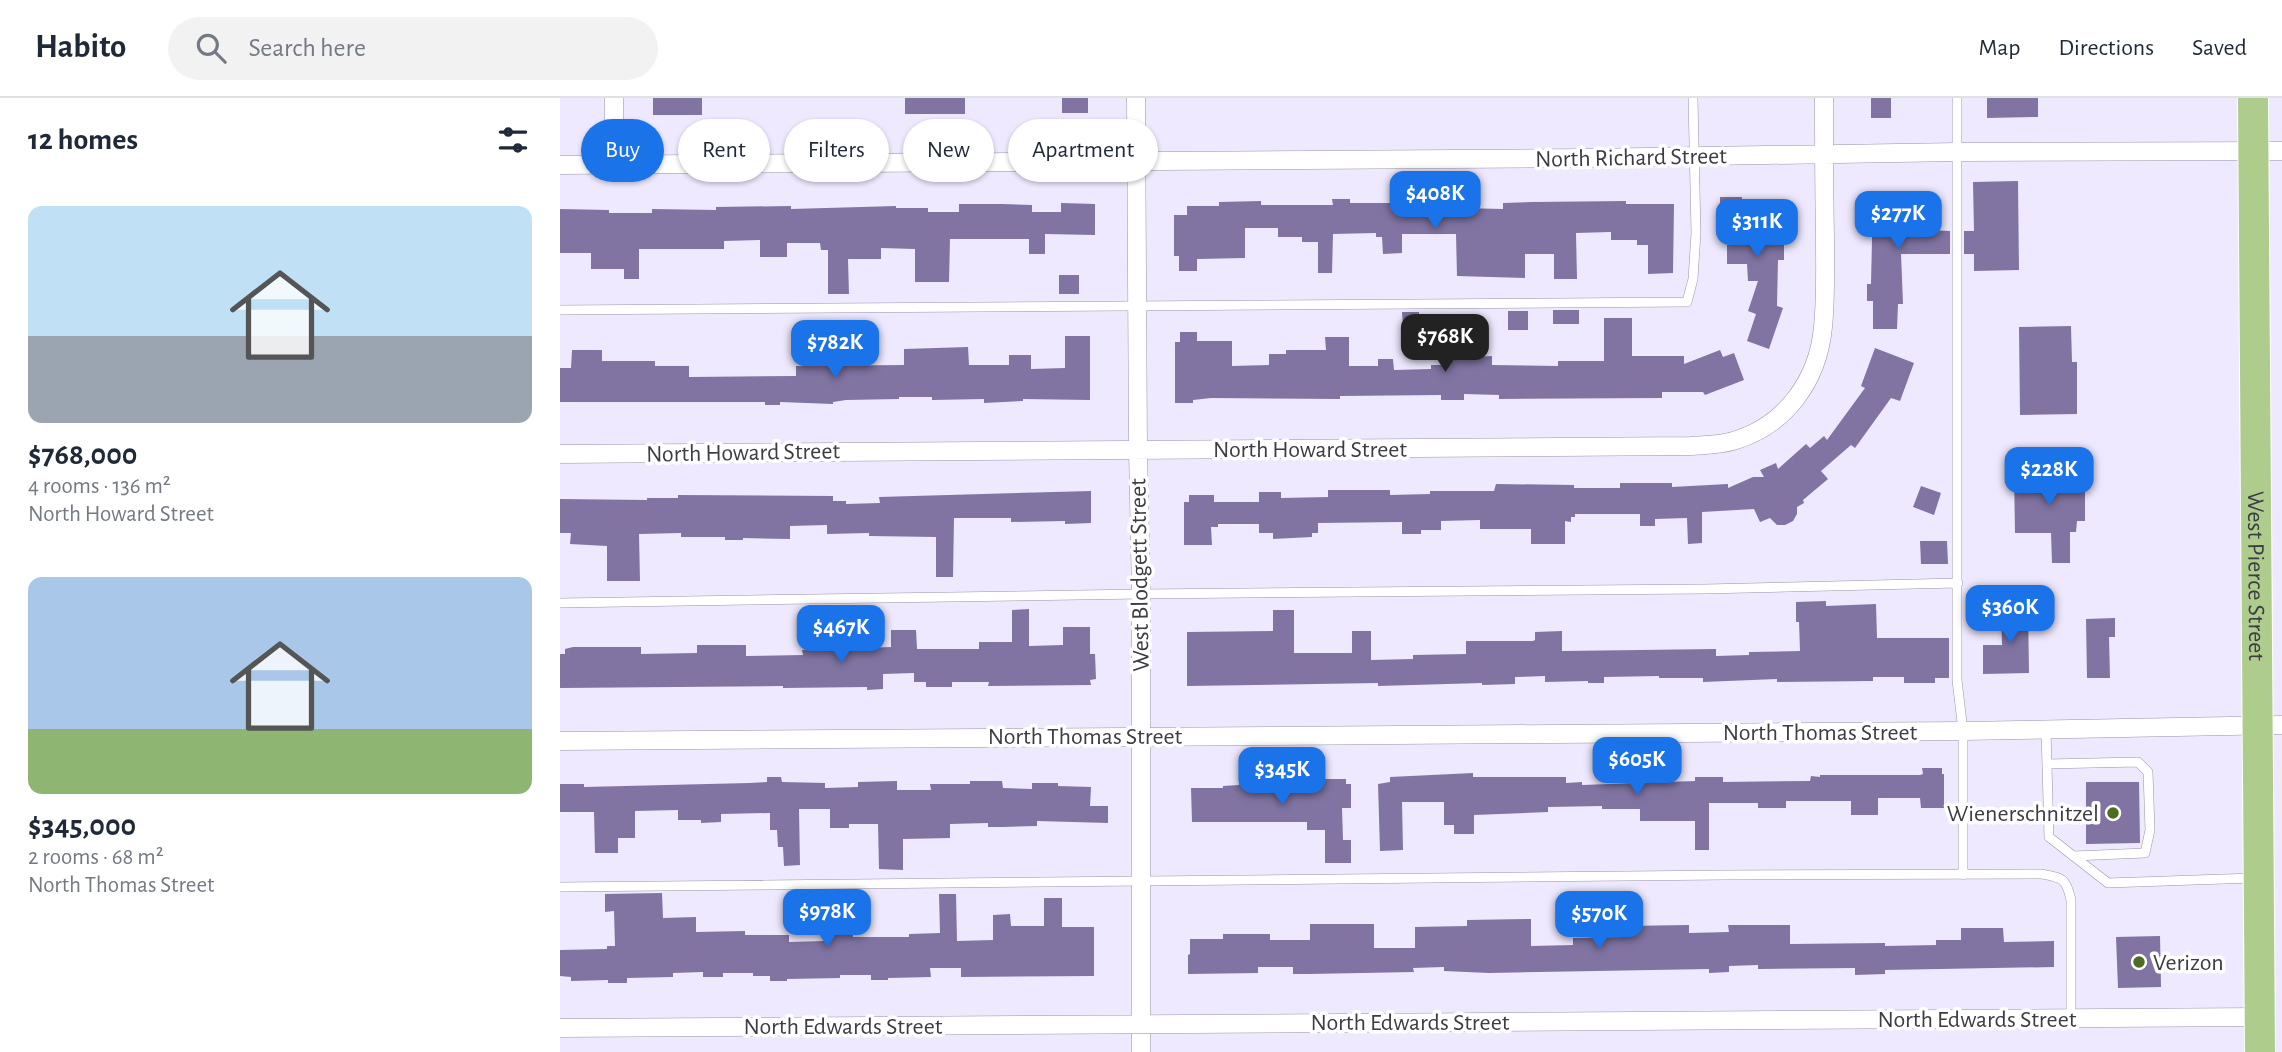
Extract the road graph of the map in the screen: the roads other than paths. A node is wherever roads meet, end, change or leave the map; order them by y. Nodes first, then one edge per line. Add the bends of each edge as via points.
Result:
1 (614, 98) edge
2 (1136, 98) edge
3 (1693, 98) edge
4 (1824, 98) edge
5 (1957, 98) edge
6 (2253, 98) edge
7 (614, 119) edge
8 (1136, 119) edge
9 (2268, 151) edge
10 (1957, 152) junction
11 (1694, 156) junction
12 (1824, 156) junction
13 (1158, 160) edge
14 (1008, 161) edge
15 (664, 164) edge
16 (560, 165) edge
17 (581, 165) edge
18 (1136, 182) edge
19 (1136, 306) junction
20 (560, 310) edge
21 (1138, 450) junction
22 (560, 454) edge
23 (1958, 583) junction
24 (1141, 594) junction
25 (560, 603) edge
26 (2270, 726) edge
27 (2046, 730) junction
28 (1963, 731) junction
29 (1140, 736) junction
30 (560, 741) edge
31 (2047, 764) junction
32 (2073, 856) junction
33 (1963, 875) junction
34 (2259, 878) junction
35 (1140, 882) junction
36 (560, 887) edge
37 (2260, 1017) junction
38 (2071, 1018) junction
39 (1141, 1023) junction
40 (560, 1028) edge
41 (1142, 1052) edge
42 (2260, 1052) edge

1 - 7 street
2 - 8 street, West Blodgett Street
3 - 11 lane
4 - 12 street, North Howard Street
5 - 10 lane
6 - 9 highway, West Pierce Street
9 - 10 street, North Richard Street
9 - 26 highway, West Pierce Street
10 - 12 street, North Richard Street
10 - 23 lane
11 - 12 street, North Richard Street
11 - 13 street, North Richard Street
11 - 19 lane via 1696,233 1688,302
12 - 21 street, North Howard Street via 1820,348 1800,396 1775,421 1751,435 1691,446
14 - 15 street, North Richard Street
16 - 17 street, North Richard Street
18 - 19 street, West Blodgett Street
19 - 20 lane
19 - 21 street, West Blodgett Street
21 - 22 street, North Howard Street
21 - 24 street, West Blodgett Street
23 - 24 lane
23 - 28 lane via 1957,680
24 - 25 lane
24 - 29 street, West Blodgett Street
26 - 27 street, North Thomas Street
26 - 34 highway, West Pierce Street
27 - 28 street, North Thomas Street
27 - 31 lane
28 - 29 street, North Thomas Street
28 - 33 lane
29 - 30 street, North Thomas Street
29 - 35 street, West Blodgett Street
31 - 32 lane via 2049,837
31 - 32 lane via 2138,762 2148,772 2150,830 2145,853
32 - 34 lane via 2108,883
33 - 35 lane
33 - 38 lane via 2042,874 2068,885
34 - 37 highway, West Pierce Street
35 - 36 lane
35 - 39 street, West Blodgett Street
37 - 38 street, North Edwards Street
37 - 42 highway, West Pierce Street
38 - 39 street, North Edwards Street
39 - 40 street, North Edwards Street
39 - 41 street, West Blodgett Street

